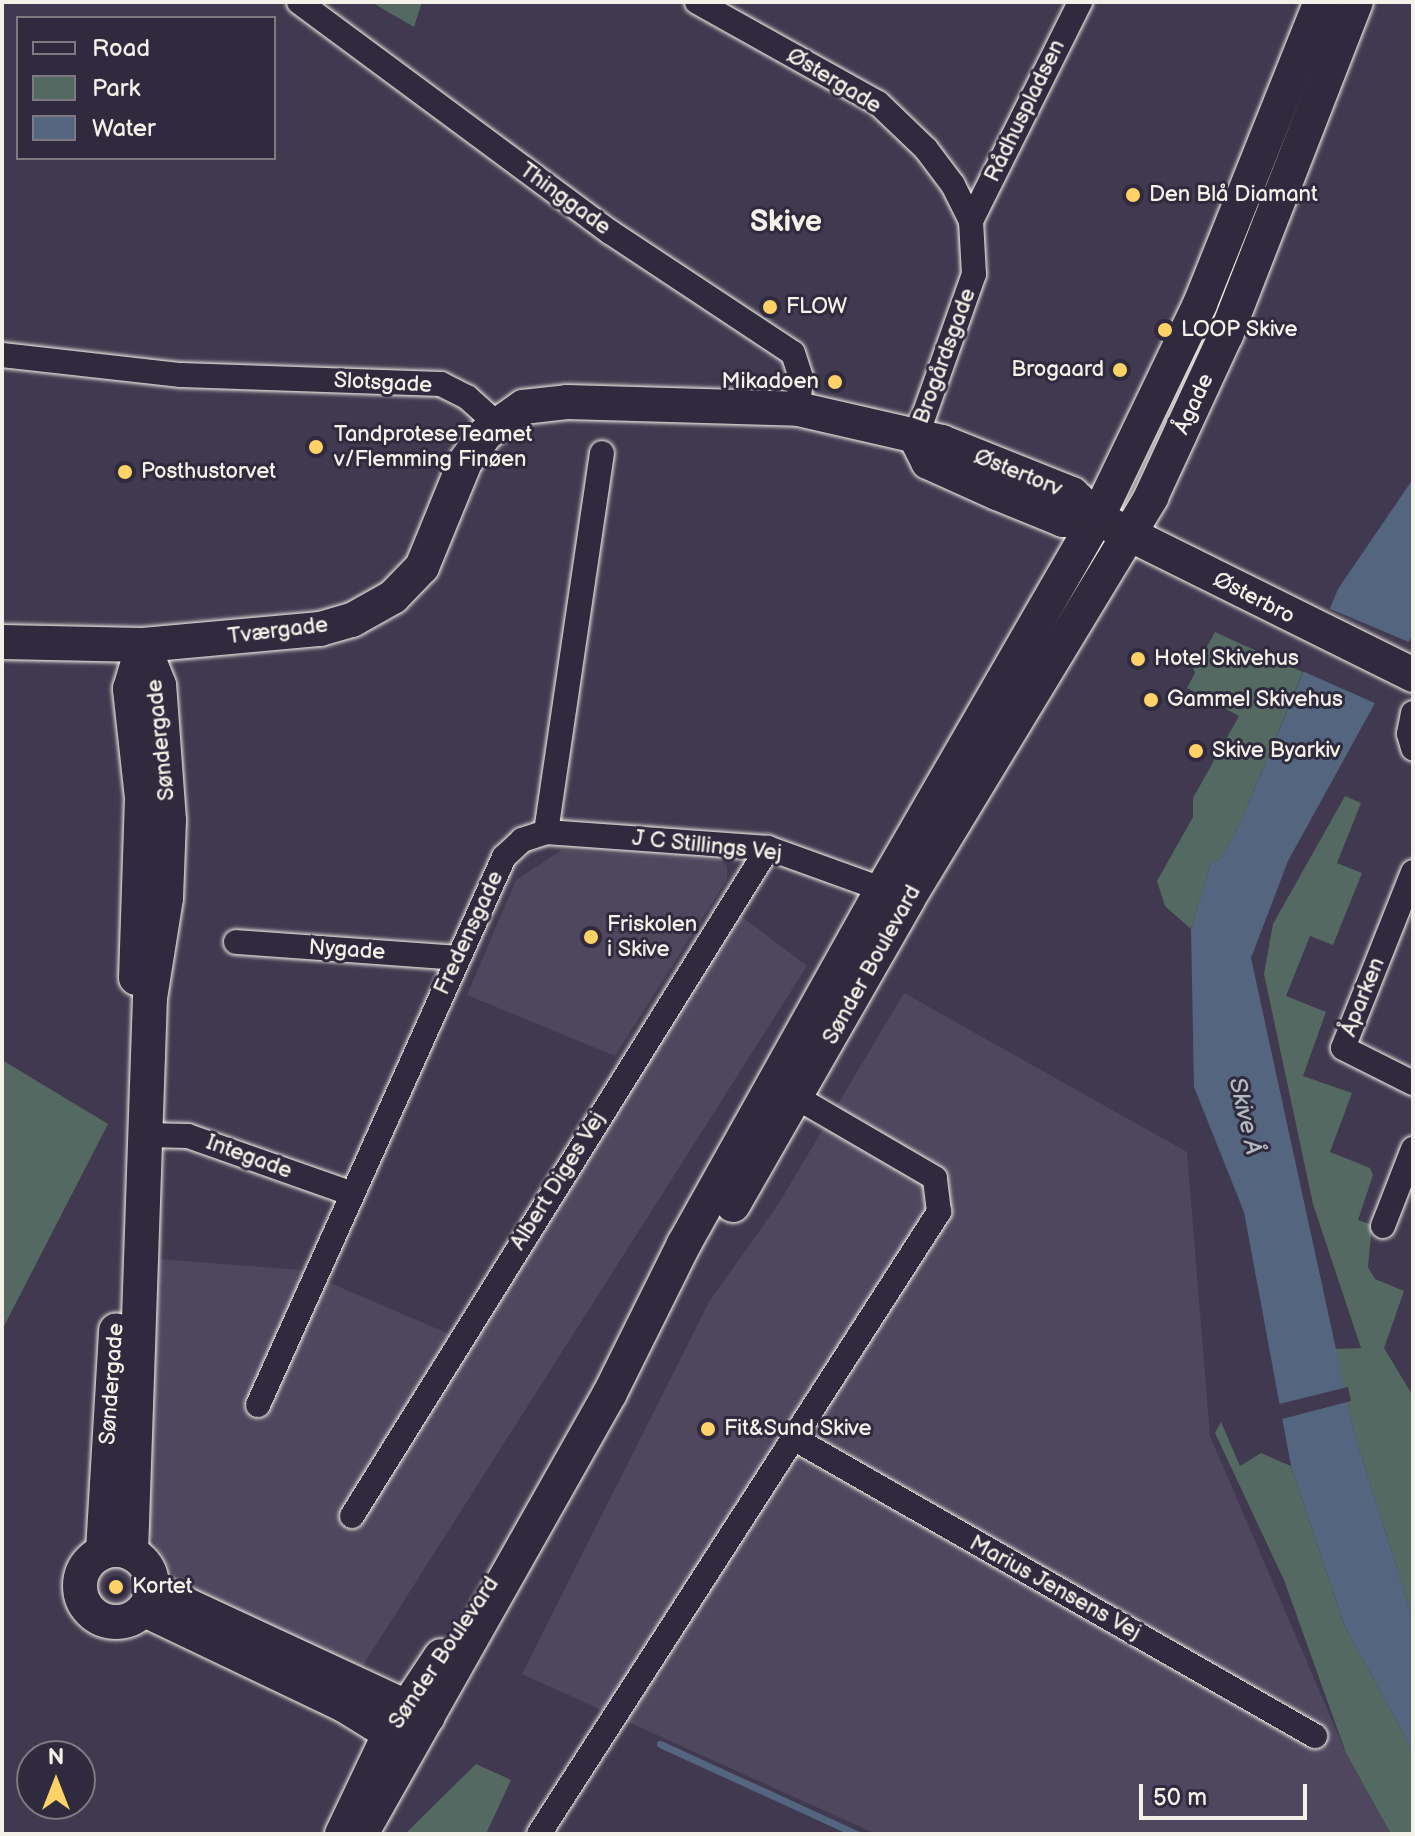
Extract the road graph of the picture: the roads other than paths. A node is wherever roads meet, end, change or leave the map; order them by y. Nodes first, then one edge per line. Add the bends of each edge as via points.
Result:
1 (299, 2) edge
2 (697, 2) edge
3 (1080, 2) edge
4 (1321, 2) edge
5 (1356, 2) edge
6 (971, 221) junction
7 (974, 274) joint
8 (2, 355) edge
9 (798, 409) junction
10 (496, 423) junction
11 (916, 438) junction
12 (602, 453) dead end
13 (1097, 518) junction
14 (1129, 534) junction
15 (2, 642) edge
16 (143, 645) junction
17 (1413, 675) edge
18 (1413, 713) edge
19 (1413, 748) edge
20 (546, 832) junction
21 (768, 848) junction
22 (1413, 872) edge
23 (895, 894) junction
24 (236, 942) dead end
25 (457, 958) junction
26 (1413, 1083) edge
27 (786, 1091) junction
28 (145, 1135) junction
29 (1413, 1149) edge
30 (350, 1193) junction
31 (1383, 1226) dead end
32 (258, 1405) dead end
33 (795, 1439) junction
34 (352, 1516) dead end
35 (117, 1552) junction
36 (148, 1599) junction
37 (410, 1727) junction
38 (1315, 1736) dead end
39 (342, 1834) edge
40 (361, 1834) edge
41 (539, 1834) edge

1 - 9 street, Thinggade via 610,232 793,353 801,378
2 - 6 street, Østergade via 878,103 926,149
3 - 6 street, Rådhuspladsen
4 - 13 street, Ågade via 1200,304
5 - 14 street, Ågade via 1226,335
6 - 7 street, Østergade
7 - 11 street, Brogårdsgade
8 - 10 street, Slotsgade via 94,367 441,384 467,397
9 - 10 street via 550,403 523,407
9 - 11 street
10 - 16 street, Tværgade via 470,452 422,567 379,607 327,628
11 - 13 street, Østertorv via 928,462 1063,520
12 - 20 street
13 - 14 street, Østerbro
13 - 23 street, Sønder Boulevard
14 - 17 street, Østerbro
14 - 23 street, Sønder Boulevard
15 - 16 street, Tværgade
16 - 28 street, Søndergade via 159,685 169,798 166,898 150,998
16 - 35 street, Søndergade via 130,689 142,845
18 - 19 street
20 - 21 street, J C Stillings Vej
20 - 25 street, Fredensgade via 522,840 504,857
21 - 23 street, J C Stillings Vej
21 - 34 street, Albert Diges Vej
22 - 26 street, Åparken via 1343,1048
23 - 27 street, Sønder Boulevard
24 - 25 street, Nygade
25 - 30 street, Fredensgade
27 - 33 street via 918,1165 935,1178 941,1195 939,1212 912,1258
27 - 37 street, Sønder Boulevard via 678,1255 610,1393
28 - 30 street, Integade via 188,1136
28 - 35 street, Søndergade
29 - 31 street
30 - 32 street, Fredensgade
33 - 38 street, Marius Jensens Vej
33 - 41 street
35 - 36 street via 148,1567
35 - 36 street via 80,1577 89,1610 117,1622
36 - 37 street
37 - 39 street, Sønder Boulevard
37 - 40 street, Sønder Boulevard

